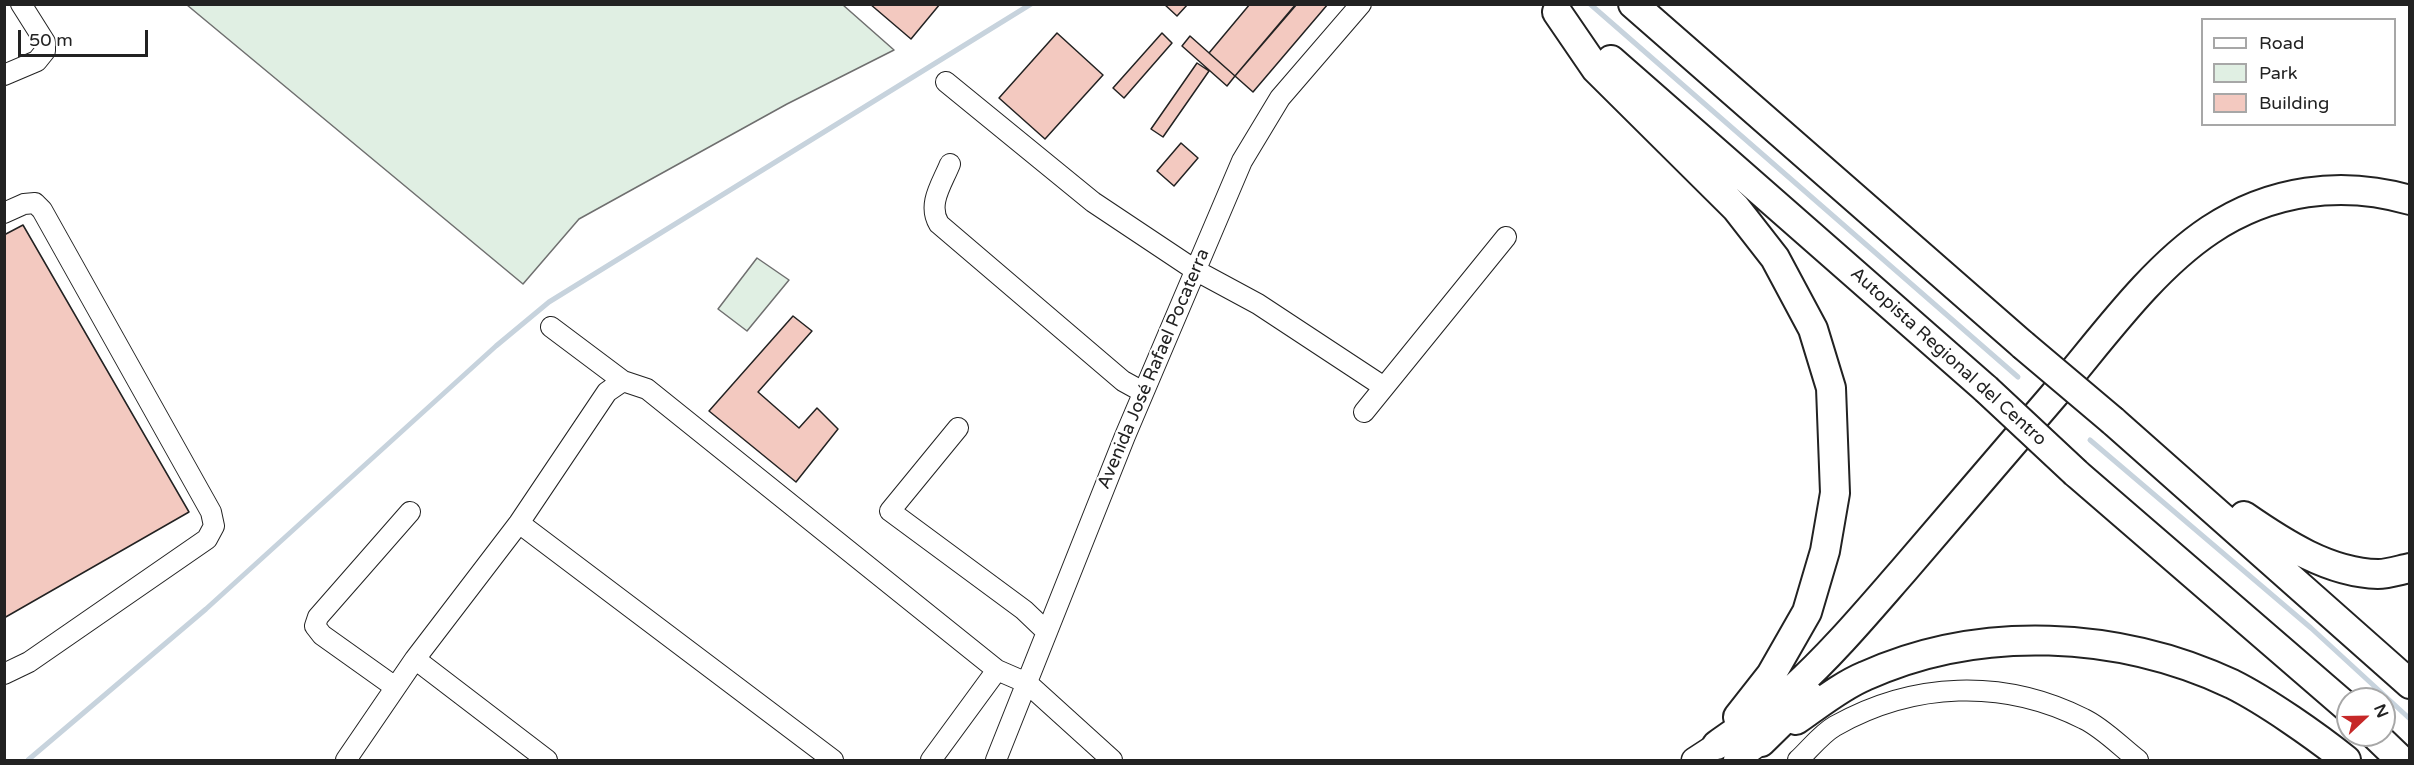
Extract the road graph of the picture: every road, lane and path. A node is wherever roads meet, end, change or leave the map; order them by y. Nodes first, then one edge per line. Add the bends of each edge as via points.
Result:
1 (21, 4) edge
2 (1361, 4) edge
3 (1633, 4) edge
4 (1553, 8) edge
5 (4, 75) edge
6 (946, 82) dead end
7 (950, 164) dead end
8 (2409, 200) edge
9 (4, 213) edge
10 (2409, 213) edge
11 (1506, 237) dead end
12 (1195, 270) junction
13 (551, 327) dead end
14 (623, 381) junction
15 (1384, 387) junction
16 (1143, 392) junction
17 (1364, 412) dead end
18 (2115, 422) junction
19 (958, 428) dead end
20 (410, 512) dead end
21 (519, 523) junction
22 (2409, 568) edge
23 (1047, 632) junction
24 (415, 659) junction
25 (997, 670) junction
26 (4, 674) edge
27 (1027, 683) junction
28 (2409, 684) edge
29 (395, 687) junction
30 (2336, 698) edge
31 (1761, 742) junction
32 (2387, 747) edge
33 (1727, 752) edge
34 (346, 760) edge
35 (547, 760) edge
36 (833, 760) edge
37 (931, 760) edge
38 (996, 760) edge
39 (1112, 760) edge
40 (1694, 760) edge
41 (1798, 760) edge
42 (2138, 760) edge
43 (2346, 760) edge
44 (2401, 760) edge

1 - 5 street via 45,42 45,51 37,61
2 - 12 street, Avenida José Rafael Pocaterra via 1280,98 1242,160
3 - 18 highway, bridge
4 - 30 highway, Autopista Regional del Centro, bridge via 2076,473
4 - 33 highway via 1596,69 1736,208 1775,258 1813,329 1831,388 1835,493 1825,551 1807,612
6 - 12 street via 1093,202
7 - 16 street via 933,206 939,224 1122,381
8 - 33 highway via 2349,188 2294,194 2251,209 2211,230 2181,253 2134,301 1869,609
9 - 26 street via 34,203 42,210 211,512 214,526 198,545 29,662
10 - 31 highway via 2361,204 2322,206 2281,215 2209,254 2175,283 1854,650
11 - 15 street
12 - 15 street via 1258,304
12 - 16 street, Avenida José Rafael Pocaterra
13 - 14 street
14 - 21 street via 607,392
14 - 25 street via 647,389
15 - 17 street
16 - 23 street, Avenida José Rafael Pocaterra
18 - 22 highway via 2278,540 2334,566 2379,574
18 - 28 highway
19 - 23 street via 890,511 1024,610
20 - 29 street via 318,617 315,626
21 - 24 street
21 - 36 street
23 - 27 street, Avenida José Rafael Pocaterra
24 - 29 street
24 - 35 street
25 - 27 street
25 - 37 street
27 - 38 street, Avenida José Rafael Pocaterra
27 - 39 street
29 - 34 street
31 - 33 main road
31 - 43 highway via 1863,676 1917,656 1994,641 2074,642 2159,656 2200,670 2235,686
32 - 44 highway
33 - 40 main road
41 - 42 street via 1833,728 1892,699 1957,689 2020,695 2085,719

